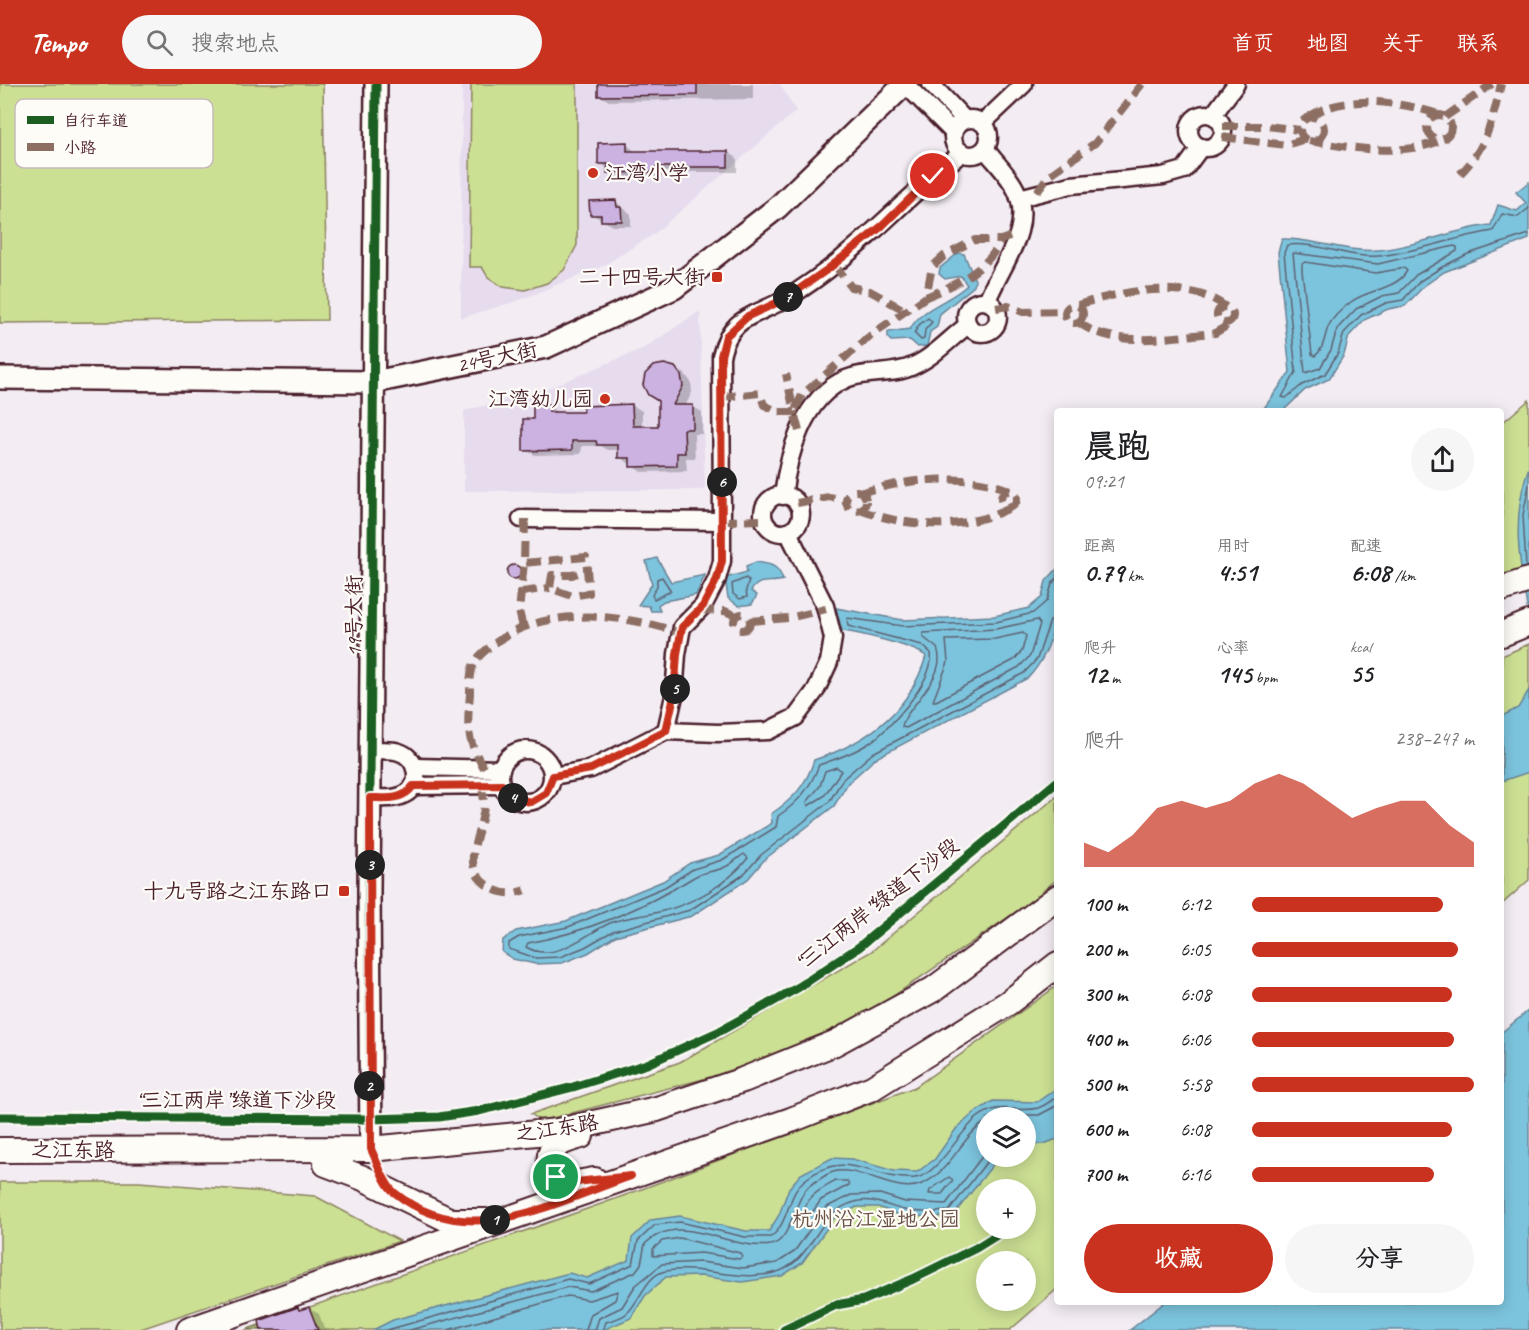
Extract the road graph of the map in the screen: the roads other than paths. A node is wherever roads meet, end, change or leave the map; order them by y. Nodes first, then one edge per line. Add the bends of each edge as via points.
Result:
1 (376, 84) edge
2 (905, 84) edge
3 (931, 84) edge
4 (1024, 84) edge
5 (1236, 84) edge
6 (1213, 115) junction
7 (965, 120) junction
8 (983, 123) junction
9 (953, 132) junction
10 (1201, 147) junction
11 (984, 149) junction
12 (962, 153) junction
13 (1019, 198) junction
14 (987, 301) junction
15 (968, 325) junction
16 (0, 378) edge
17 (374, 382) junction
18 (783, 496) junction
19 (521, 519) dead end
20 (722, 521) junction
21 (788, 532) junction
22 (1529, 580) edge
23 (1504, 589) edge
24 (666, 731) junction
25 (371, 750) junction
26 (415, 767) junction
27 (553, 776) junction
28 (502, 777) junction
29 (413, 786) junction
30 (370, 798) junction
31 (1054, 900) edge
32 (1054, 967) edge
33 (683, 1100) junction
34 (371, 1149) junction
35 (0, 1150) edge
36 (0, 1163) edge
37 (326, 1164) junction
38 (631, 1176) junction
39 (393, 1192) junction
40 (508, 1219) junction
41 (189, 1330) edge

1 - 17 street, 19号大街
2 - 9 street
2 - 17 street, 24号大街 via 778,207 674,288 546,347
3 - 7 street
4 - 8 street
5 - 6 street
6 - 10 street via 1222,123 1222,137 1212,147
6 - 10 street via 1197,116 1190,124 1191,141
7 - 8 street
7 - 9 street
8 - 11 street via 989,139
9 - 12 street via 954,144
10 - 13 street via 1184,170 1163,177 1071,185
11 - 12 street via 974,155
11 - 13 street
12 - 20 street via 828,269 785,299 748,316 726,336 721,356
13 - 14 street via 1023,210 1017,234
14 - 15 street via 972,305 966,314
14 - 15 street via 998,312 995,327 981,333
15 - 18 street via 912,367 845,379 819,399 800,428 786,471
16 - 17 street, 24号大街
17 - 25 street, 19号大街
18 - 21 street via 795,500 801,512 798,524
18 - 21 street via 767,503 764,520 777,532
19 - 20 street
20 - 24 street via 722,561 717,579 703,606 682,627
21 - 24 street via 825,606 833,638 829,662 816,690 796,717 768,731
22 - 23 main road
24 - 27 street via 591,769
25 - 26 street via 399,752 410,758
25 - 30 street, 19号大街
26 - 28 street
26 - 29 street
27 - 28 street via 546,793 531,802 513,798
27 - 28 street via 548,760 534,751 518,751 505,761
28 - 29 street
29 - 30 street via 396,798
30 - 34 street, 19号大街
31 - 33 main road, 之江东路 via 934,989 835,1043
32 - 38 main road via 1008,1003 872,1088
33 - 34 main road, 之江东路 via 558,1131
33 - 38 main road via 672,1112 560,1142 551,1150 549,1158 556,1177 567,1183
34 - 35 main road, 之江东路
34 - 37 main road
34 - 39 main road
36 - 37 main road, 之江东路
37 - 39 main road
38 - 40 main road
39 - 40 main road via 451,1221
40 - 41 main road

